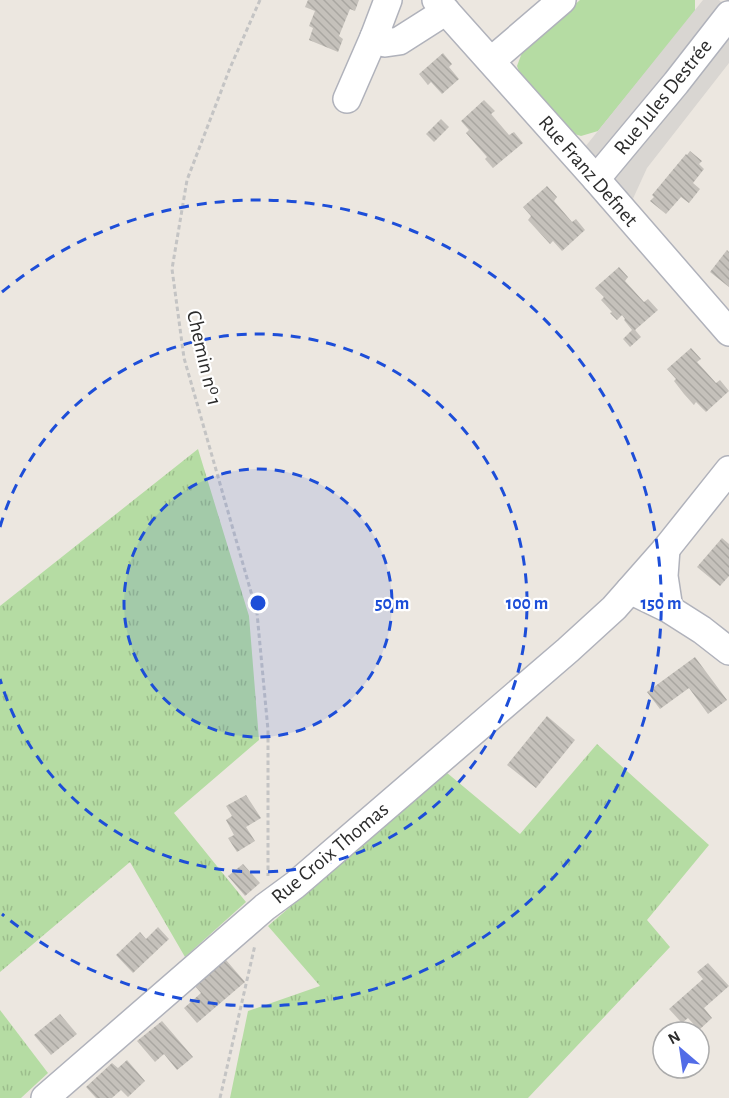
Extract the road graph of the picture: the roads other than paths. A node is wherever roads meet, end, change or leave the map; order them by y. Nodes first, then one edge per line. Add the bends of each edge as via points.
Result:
1 (388, 0) edge
2 (562, 0) edge
3 (719, 0) edge
4 (441, 6) edge
5 (729, 6) edge
6 (729, 15) edge
7 (374, 37) junction
8 (491, 62) junction
9 (347, 99) dead end
10 (596, 179) junction
11 (729, 332) edge
12 (729, 470) edge
13 (666, 549) junction
14 (629, 591) junction
15 (669, 609) junction
16 (729, 651) edge
17 (45, 1098) edge

1 - 7 street
2 - 8 street
3 - 5 street
4 - 7 street via 399,41 385,43
4 - 8 street, Rue Franz Defnet
6 - 10 street, Rue Jules Destrée
7 - 9 street
8 - 10 street, Rue Franz Defnet
10 - 11 street, Rue Franz Defnet
12 - 13 street, Rue Croix Thomas
13 - 14 street, Rue Croix Thomas
13 - 15 street via 664,576
14 - 15 street
14 - 17 street, Rue Croix Thomas via 499,710
15 - 16 street

